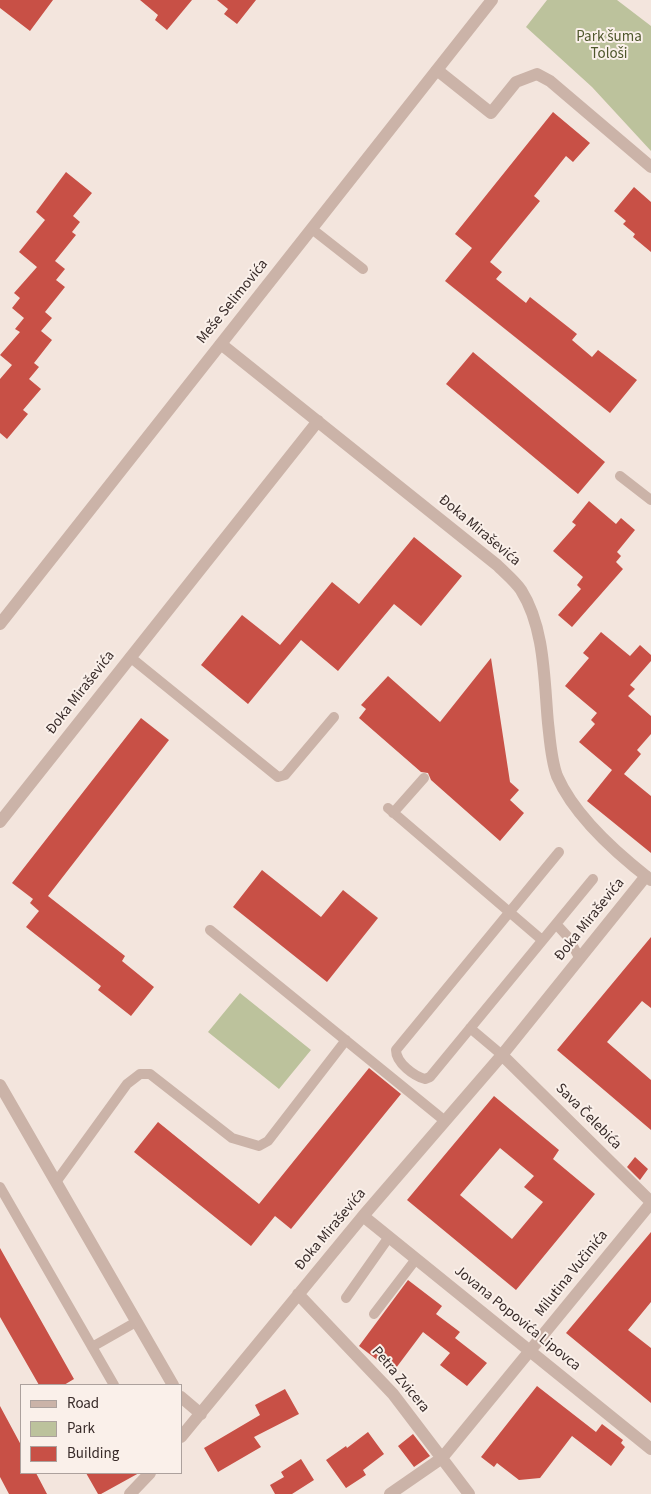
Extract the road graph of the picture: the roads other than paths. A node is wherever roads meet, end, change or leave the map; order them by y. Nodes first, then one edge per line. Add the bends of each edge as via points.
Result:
1 (492, 0) edge
2 (437, 70) junction
3 (651, 167) edge
4 (312, 230) junction
5 (363, 269) dead end
6 (221, 344) junction
7 (318, 421) junction
8 (620, 476) dead end
9 (651, 500) edge
10 (0, 624) edge
11 (130, 657) junction
12 (334, 717) dead end
13 (424, 778) dead end
14 (0, 822) edge
15 (559, 852) dead end
16 (649, 878) edge
17 (592, 879) dead end
18 (509, 912) junction
19 (556, 924) junction
20 (210, 930) dead end
21 (542, 940) junction
22 (580, 958) junction
23 (470, 1028) junction
24 (346, 1040) junction
25 (502, 1055) junction
26 (0, 1085) edge
27 (445, 1121) junction
28 (56, 1182) junction
29 (0, 1187) edge
30 (651, 1202) edge
31 (362, 1216) junction
32 (389, 1237) junction
33 (416, 1258) junction
34 (298, 1294) junction
35 (346, 1298) dead end
36 (374, 1314) dead end
37 (136, 1322) junction
38 (92, 1347) junction
39 (531, 1351) junction
40 (113, 1384) edge
41 (172, 1384) edge
42 (182, 1397) edge
43 (201, 1414) junction
44 (182, 1436) edge
45 (651, 1449) edge
46 (442, 1458) junction
47 (149, 1474) edge
48 (130, 1494) edge
49 (390, 1494) edge
50 (469, 1494) edge

1 - 2 street, Meše Selimovića
2 - 3 street via 491,113 516,82 537,74 550,81
2 - 4 street, Meše Selimovića
4 - 5 lane
4 - 6 street, Meše Selimovića
6 - 7 street, Đoka Miraševića
6 - 10 street, Meše Selimovića
7 - 11 street, Đoka Miraševića
7 - 16 street, Đoka Miraševića via 497,565 521,589 533,618 541,655 556,774 569,799 587,821
8 - 9 lane
11 - 12 lane via 278,777 285,775
11 - 14 street, Đoka Miraševića
13 - 18 lane via 390,810
15 - 18 lane
16 - 22 street, Đoka Miraševića
17 - 19 lane
18 - 21 lane
18 - 23 lane via 396,1050 396,1056 416,1075 427,1079
19 - 21 lane
19 - 22 lane
20 - 24 lane
21 - 23 lane
22 - 25 street, Đoka Miraševića
23 - 25 lane
24 - 27 lane
24 - 28 lane via 268,1141 259,1146 232,1138 150,1074 140,1074 127,1084
25 - 27 street, Đoka Miraševića
25 - 30 street, Sava Čelebića
26 - 28 street
27 - 31 street, Đoka Miraševića
28 - 37 street
29 - 38 lane
30 - 39 street, Milutina Vučinića
31 - 32 street, Jovana Popovića Lipovca
31 - 34 street, Đoka Miraševića
32 - 33 street, Jovana Popovića Lipovca
32 - 35 lane
33 - 36 lane
33 - 39 street, Jovana Popovića Lipovca
34 - 43 street, Đoka Miraševića
34 - 46 street, Petra Zvicera via 393,1394
37 - 38 lane
37 - 41 street
38 - 40 lane
39 - 45 street, Jovana Popovića Lipovca
39 - 46 street, Milutina Vučinića
42 - 43 street
43 - 44 street, Đoka Miraševića
46 - 49 street, Milutina Vučinića
46 - 50 street, Petra Zvicera
47 - 48 street

